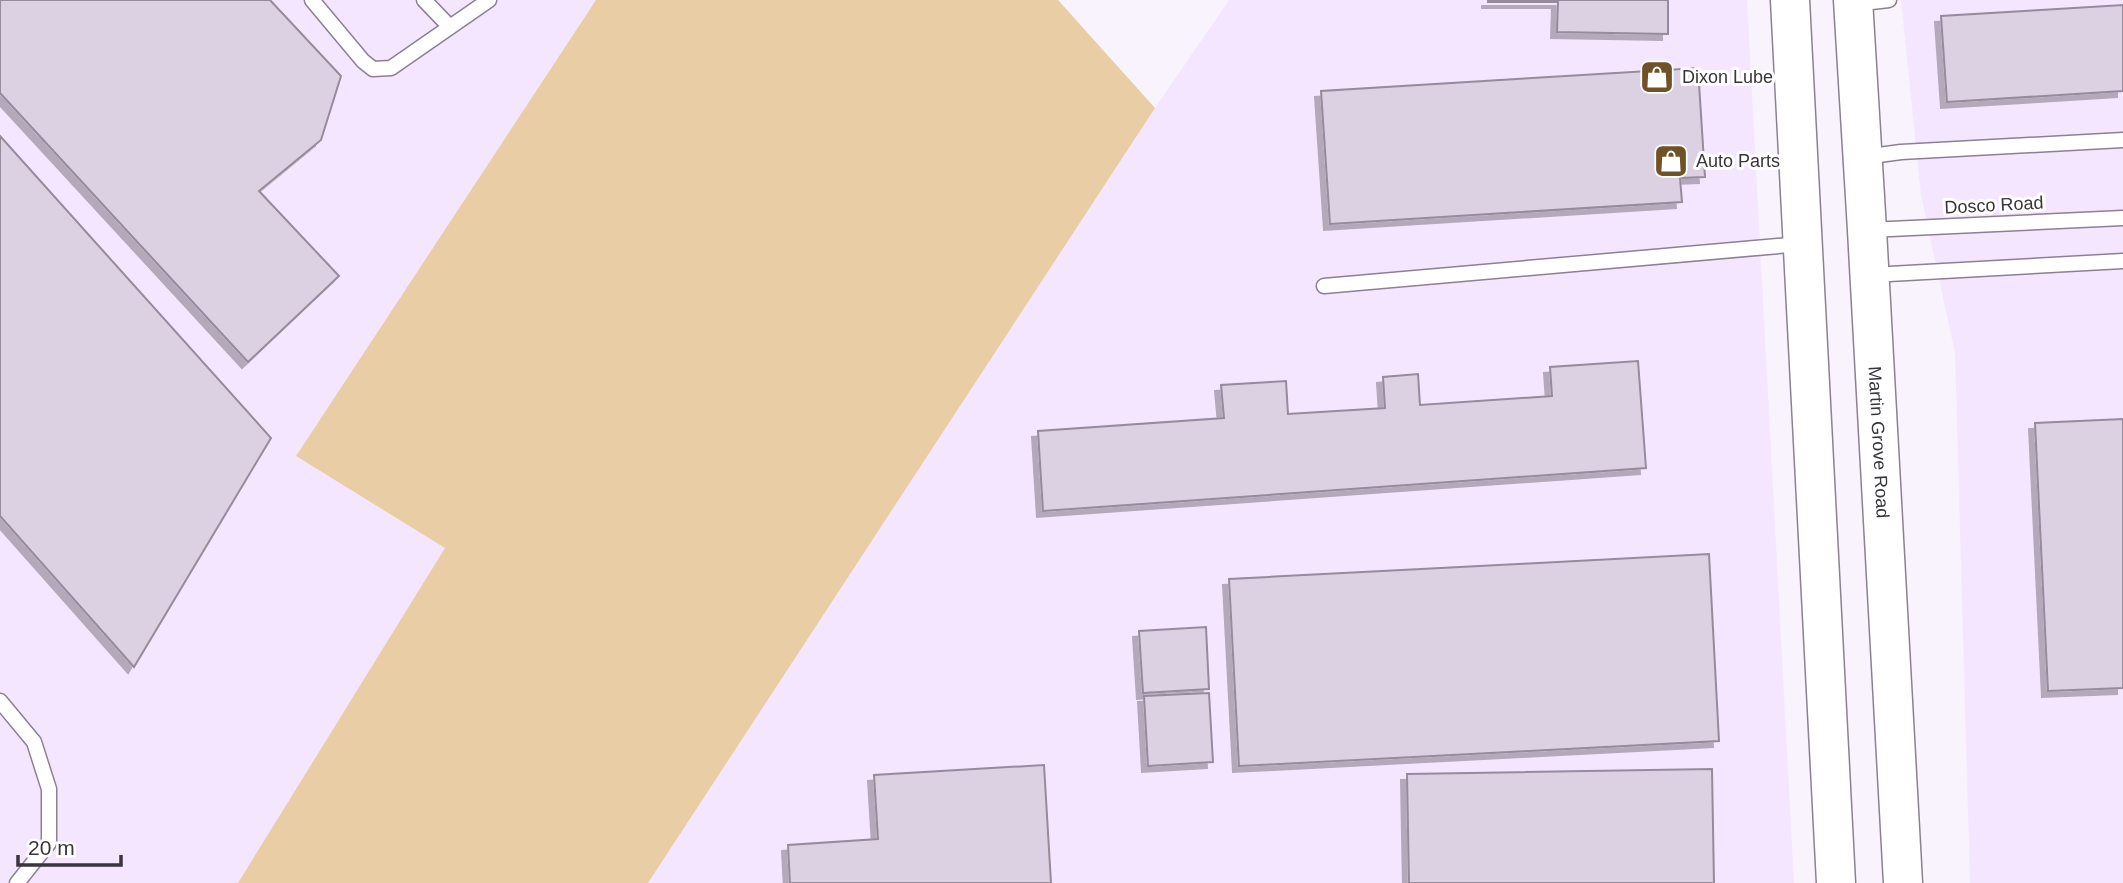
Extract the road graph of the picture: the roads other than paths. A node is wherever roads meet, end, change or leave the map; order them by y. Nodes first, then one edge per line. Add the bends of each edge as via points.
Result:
1 (312, 0) edge
2 (424, 0) edge
3 (489, 0) edge
4 (1790, 0) edge
5 (1865, 1) edge
6 (450, 27) junction
7 (2123, 140) edge
8 (1863, 157) junction
9 (2123, 218) edge
10 (1867, 230) junction
11 (1803, 244) junction
12 (2123, 261) edge
13 (1870, 275) junction
14 (1324, 286) dead end
15 (0, 701) edge
16 (17, 883) edge
17 (1836, 883) edge
18 (1903, 883) edge

1 - 6 lane via 373,69 391,68
2 - 6 lane
3 - 6 lane
4 - 11 main road
5 - 8 main road, Martin Grove Road
7 - 8 lane
8 - 10 main road, Martin Grove Road
9 - 10 lane, Dosco Road
10 - 13 main road, Martin Grove Road
11 - 14 lane
11 - 17 main road
12 - 13 lane
13 - 18 main road, Martin Grove Road
15 - 16 lane via 34,742 49,789 50,843

